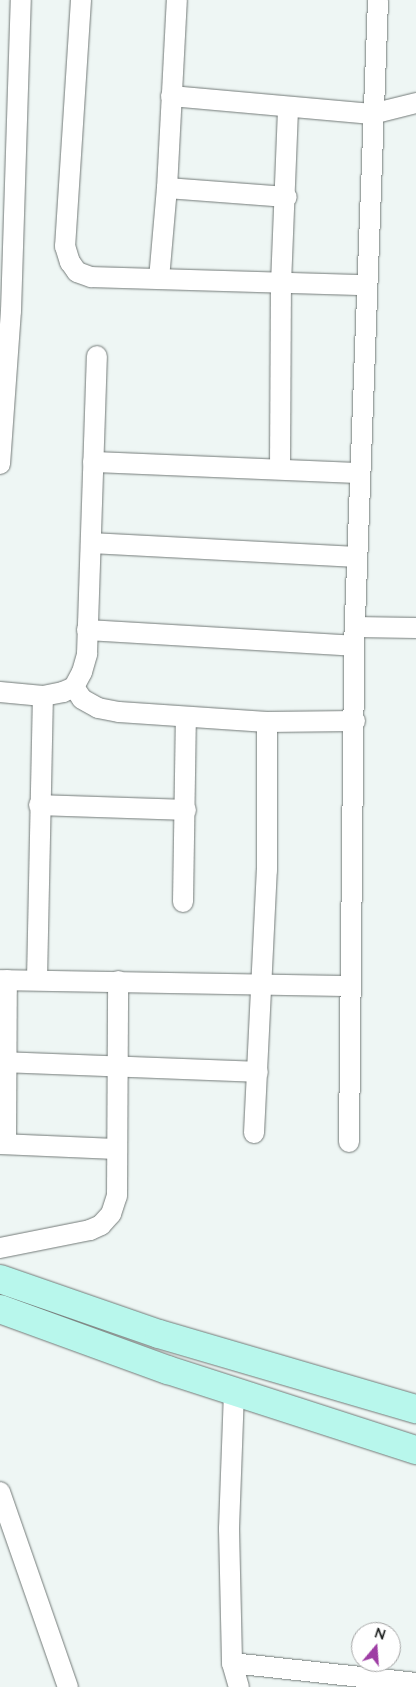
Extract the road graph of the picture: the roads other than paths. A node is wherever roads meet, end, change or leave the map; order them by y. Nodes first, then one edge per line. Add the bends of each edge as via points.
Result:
1 (21, 0) edge
2 (80, 0) edge
3 (176, 0) edge
4 (378, 0) edge
5 (171, 96) junction
6 (416, 103) edge
7 (288, 108) junction
8 (372, 114) junction
9 (167, 188) junction
10 (287, 197) junction
11 (159, 279) junction
12 (281, 284) junction
13 (366, 285) junction
14 (97, 356) dead end
15 (93, 462) junction
16 (0, 464) edge
17 (280, 468) junction
18 (359, 472) junction
19 (91, 543) junction
20 (357, 557) junction
21 (416, 628) edge
22 (87, 630) junction
23 (354, 636) junction
24 (74, 687) junction
25 (0, 692) edge
26 (43, 696) junction
27 (186, 718) junction
28 (354, 721) junction
29 (267, 722) junction
30 (39, 805) junction
31 (186, 810) junction
32 (183, 902) dead end
33 (4, 980) edge
34 (37, 980) junction
35 (118, 981) junction
36 (262, 982) junction
37 (349, 986) junction
38 (3, 1062) edge
39 (115, 1068) junction
40 (258, 1072) junction
41 (254, 1133) dead end
42 (350, 1142) dead end
43 (3, 1144) edge
44 (116, 1149) junction
45 (0, 1248) edge
46 (0, 1280) edge
47 (0, 1309) edge
48 (234, 1392) junction
49 (416, 1409) edge
50 (416, 1450) edge
51 (0, 1492) edge
52 (232, 1663) junction
53 (416, 1683) edge
54 (68, 1687) edge
55 (239, 1687) edge

1 - 16 street via 10,311
2 - 11 street via 65,246 77,272 91,276
3 - 5 street
4 - 8 street
5 - 7 street
5 - 9 street
6 - 8 street
7 - 8 street
7 - 10 street
8 - 13 street
9 - 10 street
9 - 11 street
10 - 12 street
11 - 12 street
12 - 13 street
12 - 17 street
13 - 18 street
14 - 15 street
15 - 17 street
15 - 19 street
17 - 18 street
18 - 20 street
19 - 20 street
19 - 22 street
20 - 23 street
21 - 23 street
22 - 23 street
22 - 24 street via 87,654
23 - 28 street
24 - 26 street
24 - 27 street via 82,699 98,708
25 - 26 street
26 - 30 street
27 - 29 street
27 - 31 street
28 - 29 street
28 - 37 street
29 - 36 street via 267,870
30 - 31 street
30 - 34 street
31 - 32 street
33 - 34 street
33 - 38 street
34 - 35 street
35 - 36 street
35 - 39 street
36 - 37 street
36 - 40 street
37 - 42 street
38 - 39 street
38 - 43 street
39 - 40 street
39 - 44 street
40 - 41 street
43 - 44 street
44 - 45 street via 117,1196 111,1214 101,1225 54,1239
46 - 49 street via 168,1336
47 - 48 street
48 - 50 street
48 - 52 street via 229,1529
51 - 54 street
52 - 53 street
52 - 55 street

